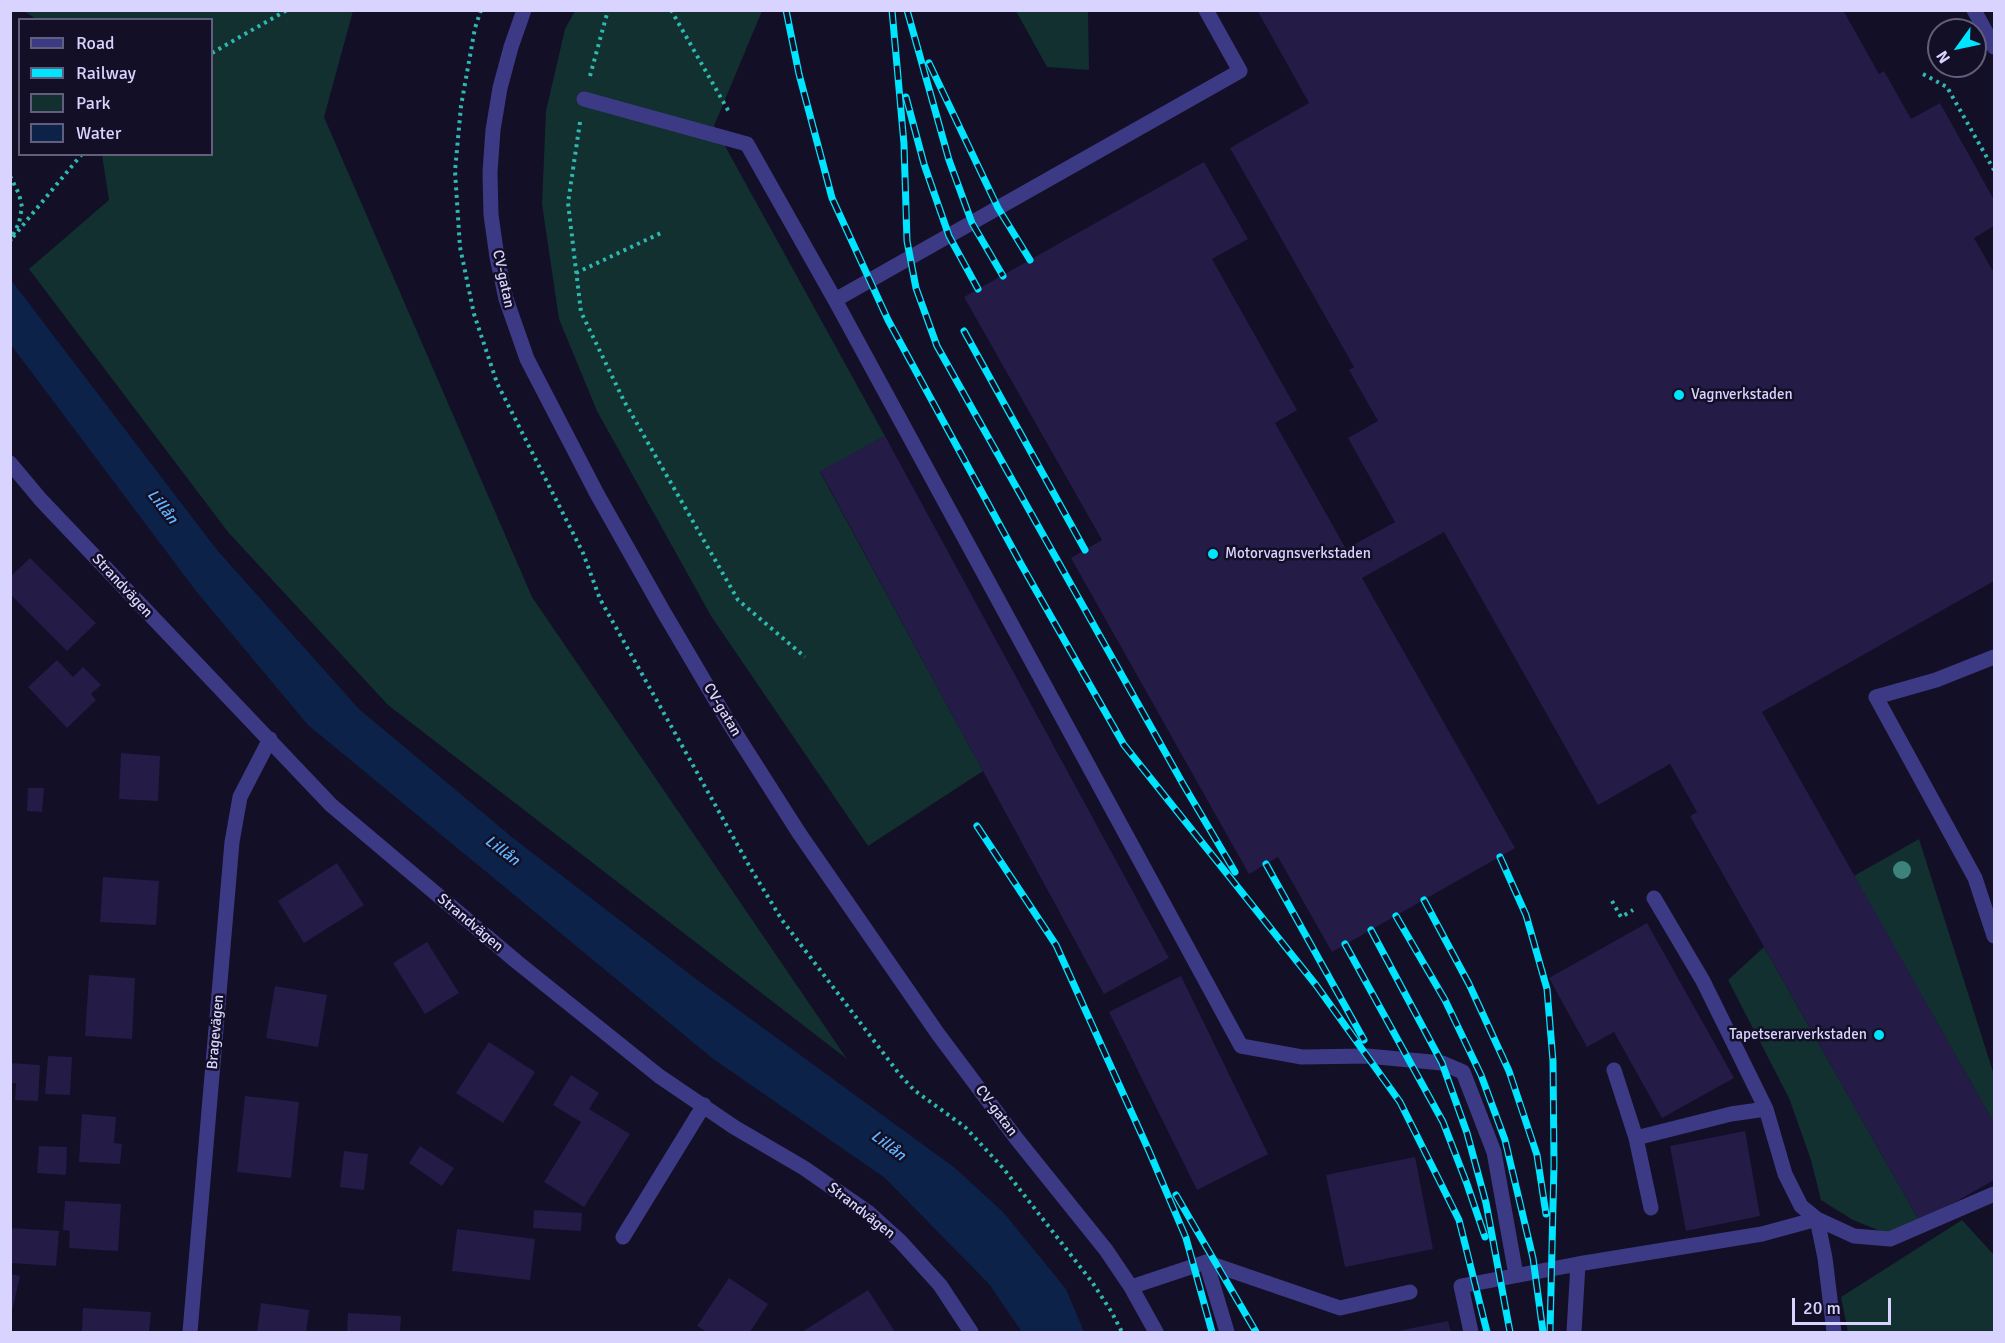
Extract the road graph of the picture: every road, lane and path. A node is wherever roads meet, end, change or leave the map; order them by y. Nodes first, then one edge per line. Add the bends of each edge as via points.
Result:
1 (287, 10) edge
2 (524, 10) edge
3 (608, 10) edge
4 (671, 10) edge
5 (1206, 10) edge
6 (1974, 10) edge
7 (1995, 47) edge
8 (213, 52) edge
9 (1923, 74) dead end
10 (584, 99) junction
11 (747, 144) junction
12 (80, 156) edge
13 (1995, 170) edge
14 (10, 176) edge
15 (662, 233) dead end
16 (12, 239) edge
17 (576, 273) junction
18 (835, 300) junction
19 (10, 463) edge
20 (805, 657) dead end
21 (1995, 657) edge
22 (270, 739) junction
23 (1654, 898) dead end
24 (1995, 936) edge
25 (1614, 1070) dead end
26 (704, 1105) junction
27 (1766, 1108) junction
28 (1635, 1138) junction
29 (1995, 1194) edge
30 (1651, 1208) dead end
31 (1817, 1219) junction
32 (623, 1237) dead end
33 (1206, 1262) junction
34 (1578, 1264) junction
35 (1516, 1275) junction
36 (1131, 1287) junction
37 (1410, 1292) dead end
38 (190, 1332) edge
39 (971, 1332) edge
40 (1156, 1332) edge
41 (1227, 1332) edge
42 (1471, 1332) edge
43 (1574, 1332) edge
44 (1833, 1332) edge

1 - 8 path
2 - 36 street, CV-gatan via 500,88 490,172 497,257 506,299 527,359 663,611 799,833 938,1034
3 - 10 path
4 - 11 path
5 - 18 street via 1240,71
6 - 7 street
9 - 13 path via 1947,87
10 - 11 street
10 - 17 path via 568,203
11 - 18 street
12 - 16 path
14 - 16 path via 22,207
15 - 17 path
17 - 20 path via 580,312 624,401 738,600
18 - 35 street via 1241,1046 1302,1058 1367,1056 1442,1062 1463,1072 1494,1152
19 - 22 street, Strandvägen via 129,594
21 - 24 street via 1936,680 1876,697 1975,878
22 - 26 street, Strandvägen via 331,805 517,962 659,1076
22 - 38 street, Bragevägen via 240,797 232,842
23 - 27 street via 1703,981
25 - 28 street
26 - 32 street
26 - 39 street, Strandvägen via 869,1213 940,1284
27 - 28 street
27 - 31 street via 1785,1174 1801,1206
28 - 30 street
29 - 31 street via 1890,1239 1854,1236
31 - 34 street via 1762,1234
31 - 44 street
33 - 36 street
33 - 37 street via 1340,1308
33 - 41 street
34 - 35 street
34 - 43 street
35 - 42 street via 1461,1286
36 - 40 street, CV-gatan

